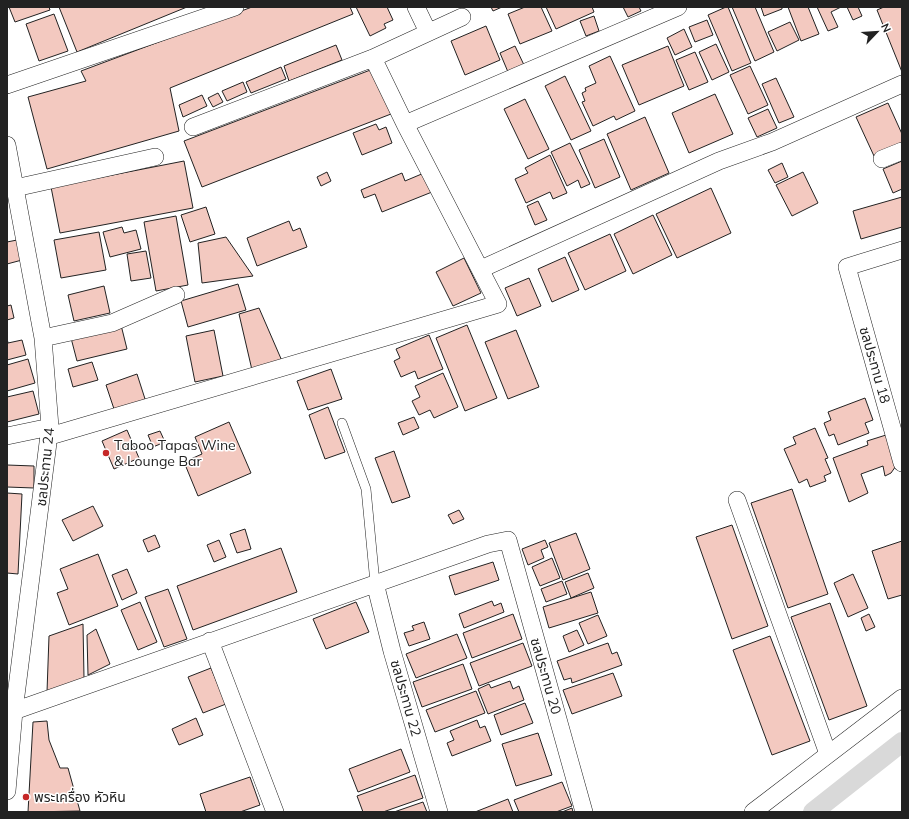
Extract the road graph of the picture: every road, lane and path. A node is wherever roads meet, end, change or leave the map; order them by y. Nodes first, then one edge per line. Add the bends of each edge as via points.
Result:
1 (235, 7) edge
2 (416, 7) edge
3 (678, 7) edge
4 (462, 17) dead end
5 (428, 32) junction
6 (373, 58) junction
7 (902, 84) edge
8 (7, 85) edge
9 (405, 124) junction
10 (193, 127) dead end
11 (7, 145) edge
12 (902, 151) edge
13 (155, 157) dead end
14 (882, 159) dead end
15 (15, 188) junction
16 (902, 250) edge
17 (481, 268) junction
18 (176, 295) dead end
19 (43, 338) junction
20 (342, 423) dead end
21 (50, 431) junction
22 (7, 436) edge
23 (902, 463) edge
24 (738, 500) dead end
25 (375, 583) junction
26 (210, 641) junction
27 (902, 698) edge
28 (11, 710) edge
29 (828, 754) junction
30 (7, 791) edge
31 (274, 812) edge
32 (439, 812) edge
33 (584, 812) edge
34 (753, 812) edge

1 - 8 street
2 - 5 street
3 - 9 street
4 - 5 street
5 - 6 street
6 - 9 street
6 - 10 street
7 - 17 street via 772,142 719,161
9 - 17 street
11 - 15 street, ชลประทาน 24
12 - 14 street
13 - 15 street
15 - 19 street, ชลประทาน 24
16 - 23 street, ชลประทาน 18 via 848,267
17 - 21 street via 498,304
18 - 19 street via 112,323
19 - 21 street, ชลประทาน 24
20 - 25 lane via 366,489
21 - 22 street
21 - 28 street, ชลประทาน 24
24 - 29 street
25 - 26 street
25 - 32 street, ชลประทาน 22
25 - 33 street, ชลประทาน 20 via 488,544 508,540
26 - 28 street
26 - 31 street
27 - 29 street
28 - 30 street, ชลประทาน 24
29 - 34 street

